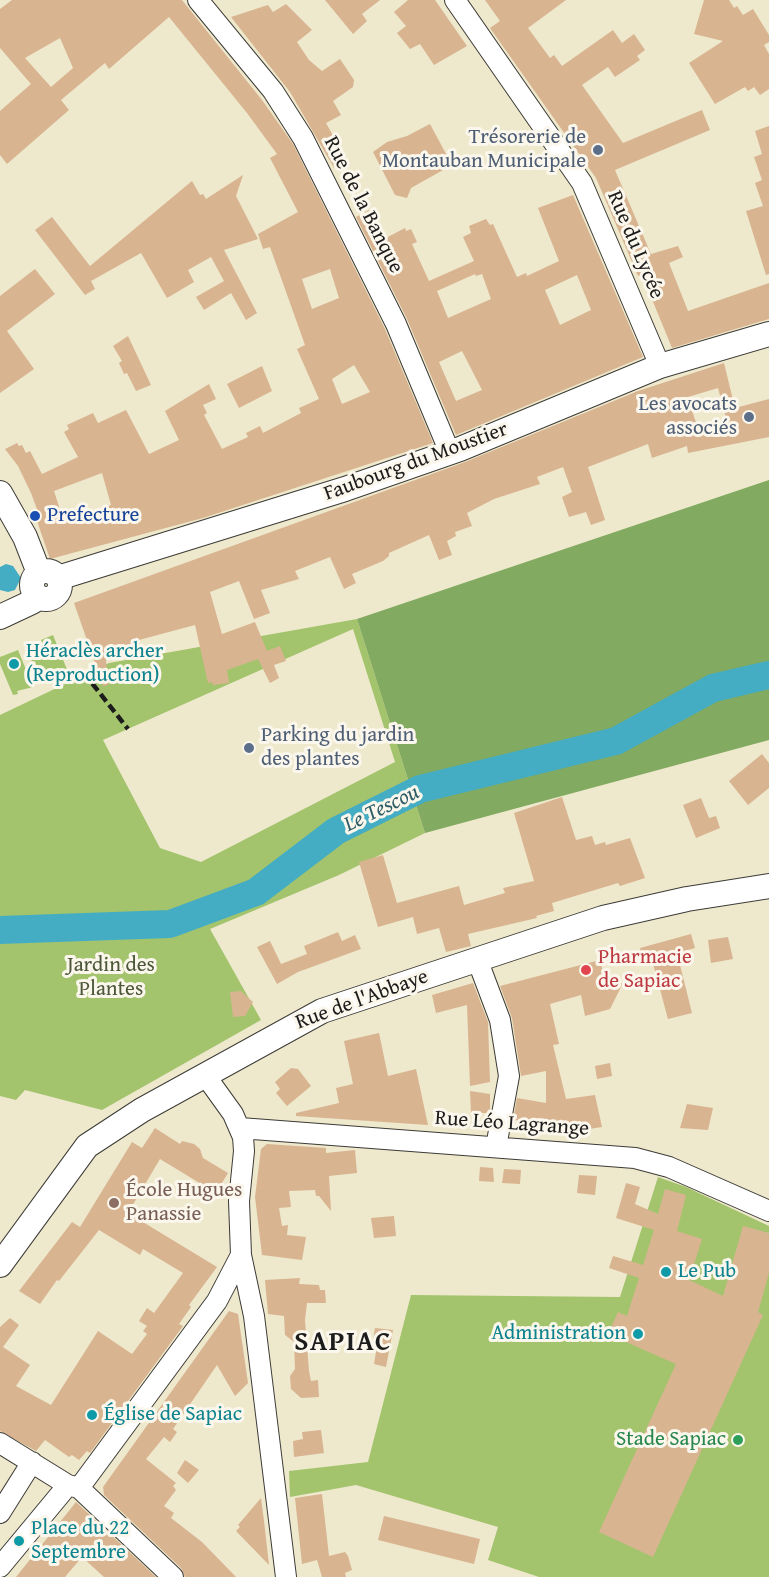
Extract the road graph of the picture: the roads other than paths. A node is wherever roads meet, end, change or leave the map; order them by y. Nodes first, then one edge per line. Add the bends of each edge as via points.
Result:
1 (198, 0) edge
2 (455, 0) edge
3 (769, 334) edge
4 (660, 366) junction
5 (450, 453) junction
6 (0, 493) edge
7 (44, 582) junction
8 (0, 617) edge
9 (769, 886) edge
10 (477, 959) junction
11 (205, 1075) junction
12 (240, 1128) junction
13 (496, 1146) junction
14 (769, 1211) edge
15 (241, 1255) junction
16 (0, 1265) edge
17 (222, 1292) junction
18 (250, 1297) junction
19 (0, 1443) edge
20 (32, 1462) junction
21 (74, 1486) junction
22 (0, 1513) edge
23 (0, 1567) edge
24 (173, 1577) edge
25 (286, 1577) edge

1 - 5 street, Rue de la Banque via 273,91 303,138 396,324
2 - 4 street, Rue du Lycée via 582,183
3 - 4 main road, Faubourg du Moustier
4 - 5 main road, Faubourg du Moustier
5 - 7 main road, Faubourg du Moustier via 206,534
6 - 7 main road
7 - 8 main road, Faubourg du Moustier via 32,602
9 - 10 main road, Rue de l'Abbaye via 603,918
10 - 11 main road, Rue de l'Abbaye via 322,1011
10 - 13 street via 500,1020 509,1076
11 - 12 street
11 - 16 main road, Rue de l'Abbaye via 87,1146
12 - 13 street, Rue Léo Lagrange
12 - 15 street via 244,1152 239,1201
13 - 14 street, Rue Léo Lagrange via 635,1158 669,1167
15 - 17 street
15 - 18 street
17 - 18 street via 239,1291
17 - 21 street via 87,1481
18 - 25 street
19 - 20 street
20 - 21 street
20 - 22 street
21 - 23 street
21 - 24 street

